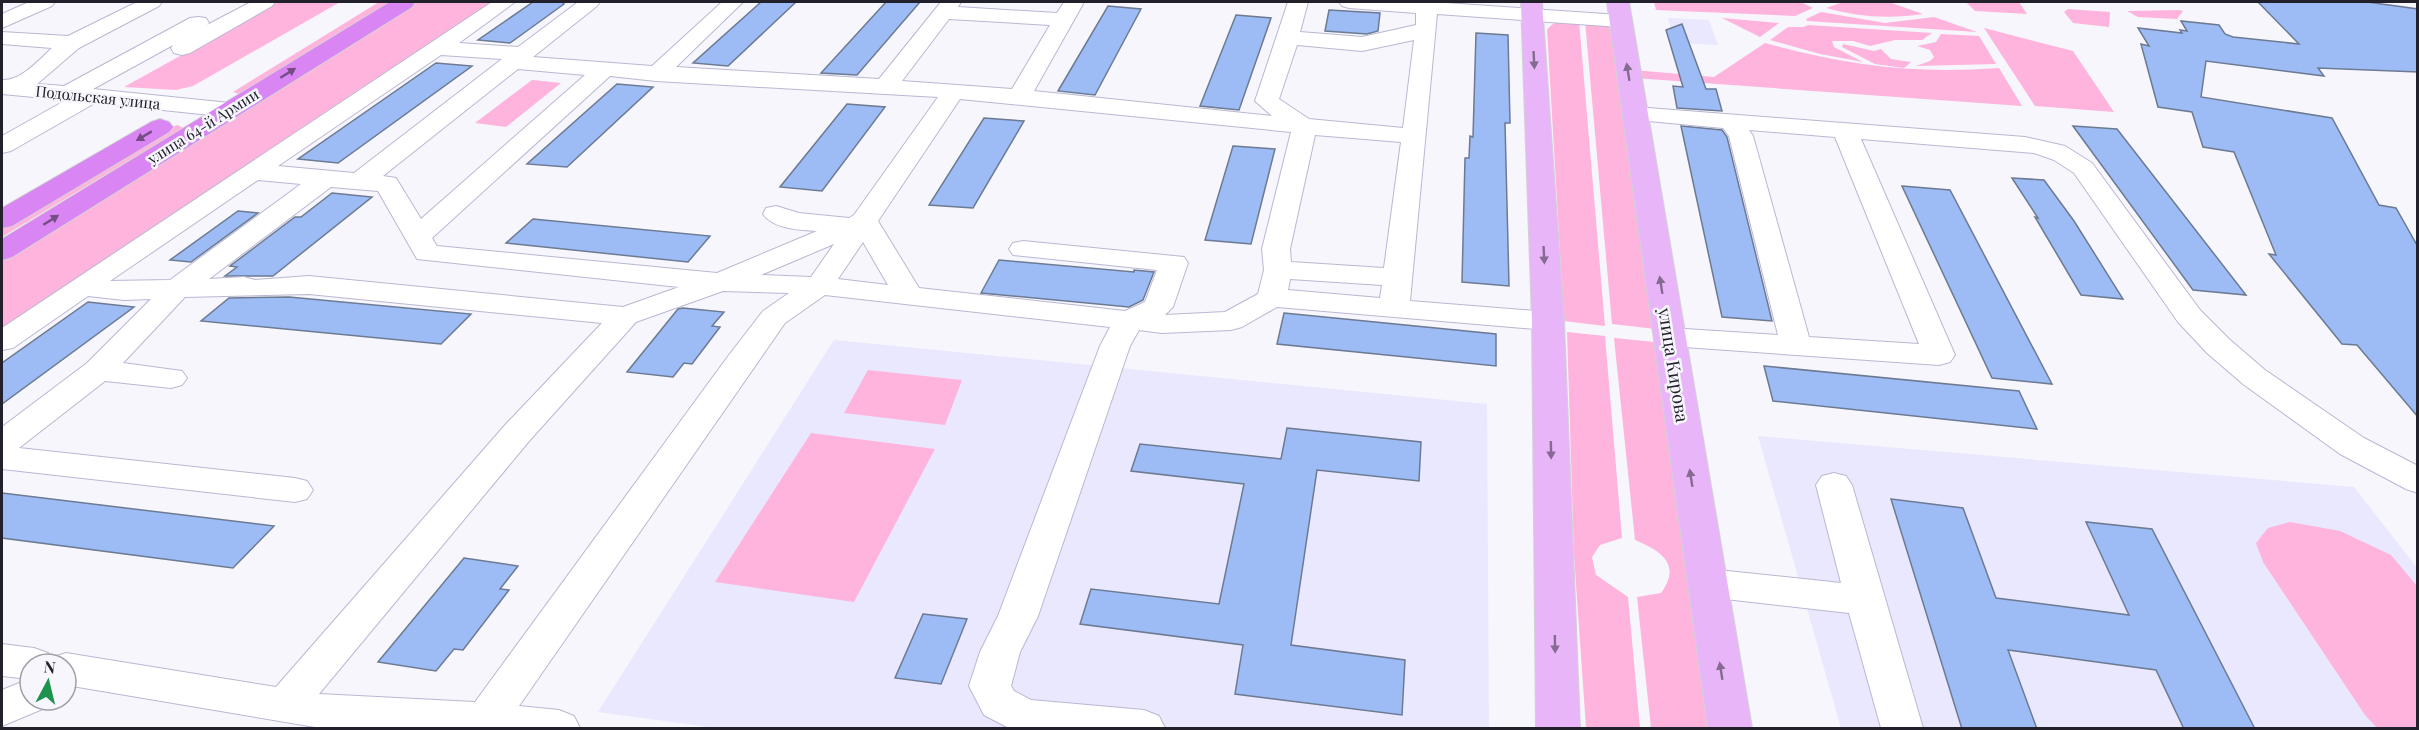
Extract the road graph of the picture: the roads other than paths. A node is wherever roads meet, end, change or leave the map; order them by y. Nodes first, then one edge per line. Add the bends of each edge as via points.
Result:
1 (45, 2) edge
2 (152, 2) edge
3 (265, 2) edge
4 (367, 2) edge
5 (404, 2) edge
6 (505, 2) edge
7 (590, 2) edge
8 (733, 2) edge
9 (1298, 2) edge
10 (1349, 2) edge
11 (947, 7) edge
12 (1532, 8) edge
13 (1069, 11) edge
14 (1431, 11) edge
15 (1619, 11) edge
16 (2, 22) edge
17 (198, 23) dead end
18 (2, 38) edge
19 (1288, 38) junction
20 (71, 43) junction
21 (436, 48) junction
22 (165, 57) dead end
23 (516, 58) junction
24 (604, 70) junction
25 (656, 74) junction
26 (885, 87) junction
27 (7, 88) edge
28 (953, 92) junction
29 (80, 94) junction
30 (1019, 97) junction
31 (195, 106) junction
32 (230, 110) junction
33 (1635, 114) junction
34 (1731, 122) junction
35 (1304, 127) junction
36 (1845, 131) junction
37 (1414, 136) junction
38 (2, 146) edge
39 (253, 172) junction
40 (325, 178) junction
41 (359, 182) junction
42 (776, 213) dead end
43 (2, 220) edge
44 (859, 224) junction
45 (417, 237) junction
46 (1023, 249) dead end
47 (2, 251) edge
48 (533, 263) junction
49 (1278, 270) junction
50 (1397, 278) junction
51 (720, 282) junction
52 (819, 286) junction
53 (82, 287) junction
54 (177, 290) junction
55 (909, 296) junction
56 (1272, 298) junction
57 (516, 306) junction
58 (1394, 308) junction
59 (625, 316) junction
60 (1129, 320) junction
61 (1548, 321) junction
62 (1670, 337) junction
63 (2, 341) edge
64 (1796, 344) junction
65 (98, 370) junction
66 (171, 378) dead end
67 (2, 444) edge
68 (2, 458) edge
69 (2418, 481) edge
70 (1834, 485) dead end
71 (295, 490) dead end
72 (1707, 583) junction
73 (1864, 600) junction
74 (2, 660) edge
75 (18, 662) edge
76 (78, 674) edge
77 (18, 702) edge
78 (285, 705) junction
79 (2, 710) edge
80 (474, 723) edge
81 (559, 729) edge
82 (1144, 729) edge
83 (1557, 729) edge
84 (1730, 729) edge
85 (1902, 729) edge

1 - 16 street
2 - 20 street
3 - 22 street
4 - 31 highway, улица 64-й Армии
32 -> 5 highway, улица 64-й Армии
6 - 21 street
7 - 23 street
8 - 25 street
9 - 19 street
10 - 14 street
11 - 13 street
11 - 26 street
12 - 14 street
12 - 15 street
12 -> 61 main road
13 - 30 street
14 - 19 street via 1407,35 1362,44
14 - 37 street
33 -> 15 main road, улица Кирова
17 - 29 street
18 - 20 street
19 - 35 street via 1267,101
20 - 27 street via 35,75
21 - 23 street
21 - 39 street
23 - 24 street
23 - 41 street
24 - 25 street
24 - 45 street
25 - 26 street
26 - 28 street
27 - 29 street, Подольская улица
28 - 30 street
28 - 44 street
29 - 31 street, Подольская улица
29 - 38 street
30 - 35 street
31 - 32 street, Подольская улица
31 -> 43 highway, улица 64-й Армии
47 -> 32 highway, улица 64-й Армии
33 - 34 street
62 -> 33 main road, улица Кирова
34 - 36 street
34 - 64 street via 1741,136
35 - 37 street
35 - 49 street via 1276,249
36 - 64 street via 1939,355
36 - 69 street via 2025,144 2067,155 2084,168 2189,316 2218,346 2254,377 2352,446
37 - 50 street
39 - 40 street
39 - 53 street
40 - 41 street
40 - 54 street
41 - 45 street via 387,184
42 - 44 street via 795,221
44 - 51 street
44 - 52 street
44 - 55 street
45 - 48 street via 427,253
46 - 60 street via 1174,263 1158,307
48 - 51 street
48 - 57 street
49 - 50 street
49 - 56 street
50 - 58 street
51 - 52 street
51 - 59 street
52 - 55 street
52 - 80 street via 774,317
53 - 54 street
53 - 63 street
54 - 57 street via 309,285
54 - 65 street
55 - 60 street
56 - 58 street
56 - 60 street via 1231,321 1162,324
57 - 59 street
58 - 61 street
59 - 78 street via 518,432
60 - 82 street via 1108,366 990,686 999,703 1025,717
61 -> 83 main road
62 - 64 street
72 -> 62 main road, улица Кирова
65 - 66 street
65 - 67 street
68 - 71 street
70 - 73 street
72 - 73 street
84 -> 72 main road, улица Кирова
73 - 85 street
74 - 75 street
76 - 78 street
77 - 79 street
78 - 80 street
80 - 81 street

